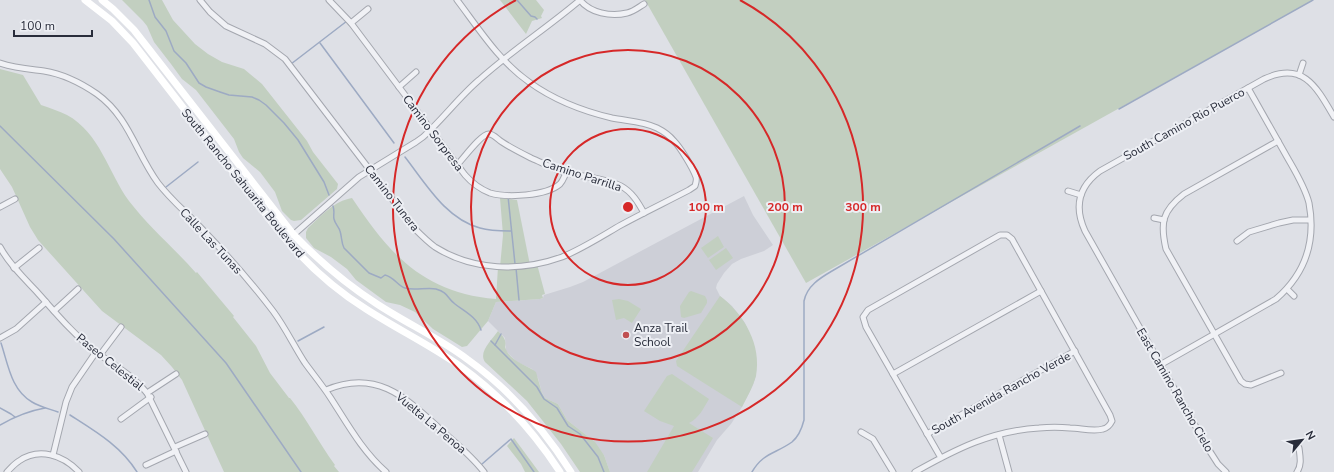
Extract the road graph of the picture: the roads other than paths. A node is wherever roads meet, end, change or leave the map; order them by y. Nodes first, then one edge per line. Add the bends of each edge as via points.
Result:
1 (85, 0) edge
2 (102, 0) edge
3 (200, 0) edge
4 (329, 0) edge
5 (457, 0) edge
6 (580, 0) edge
7 (644, 4) dead end
8 (368, 9) dead end
9 (351, 23) junction
10 (503, 60) junction
11 (0, 63) edge
12 (1303, 63) dead end
13 (416, 72) dead end
14 (1299, 75) junction
15 (399, 87) junction
16 (1248, 88) junction
17 (1334, 116) edge
18 (431, 130) junction
19 (1278, 141) junction
20 (457, 165) junction
21 (370, 170) junction
22 (566, 173) junction
23 (1068, 191) dead end
24 (1081, 195) junction
25 (15, 199) dead end
26 (0, 207) edge
27 (644, 213) junction
28 (1154, 218) dead end
29 (1164, 220) junction
30 (1310, 220) junction
31 (293, 234) junction
32 (286, 241) junction
33 (1237, 241) dead end
34 (0, 247) edge
35 (39, 248) dead end
36 (14, 268) junction
37 (78, 289) dead end
38 (1287, 289) junction
39 (1041, 292) junction
40 (1294, 296) dead end
41 (46, 302) junction
42 (54, 311) junction
43 (120, 327) dead end
44 (1214, 335) junction
45 (0, 338) edge
46 (1075, 352) junction
47 (98, 354) junction
48 (1160, 365) junction
49 (1281, 373) dead end
50 (176, 374) dead end
51 (893, 374) junction
52 (326, 390) junction
53 (149, 395) junction
54 (121, 419) dead end
55 (861, 432) dead end
56 (205, 434) dead end
57 (927, 434) junction
58 (999, 435) junction
59 (1299, 448) dead end
60 (175, 449) junction
61 (53, 455) junction
62 (941, 458) junction
63 (146, 465) dead end
64 (7, 472) edge
65 (79, 472) edge
66 (186, 472) edge
67 (386, 472) edge
68 (484, 472) edge
69 (560, 472) edge
70 (571, 472) edge
71 (892, 472) edge
72 (915, 472) edge
73 (1009, 472) edge
74 (1226, 472) edge
75 (1297, 472) edge

1 - 32 street, South Rancho Sahuarita Boulevard via 112,21 133,43
2 - 31 street, South Rancho Sahuarita Boulevard via 134,30
3 - 21 street, Camino Tunera via 226,26 266,44 285,59
4 - 9 street, Camino Sorpresa
5 - 10 street
6 - 7 street via 585,7 606,15 628,13
6 - 10 street
8 - 9 street
9 - 15 street, Camino Sorpresa
10 - 18 street via 478,81
10 - 27 street, Camino Tunera via 529,83 561,102 593,114 656,127 675,142 694,172 695,186
11 - 52 street, Calle Las Tunas via 62,75 98,94 112,107 127,127 157,181 251,283 285,328 305,363
12 - 14 street
13 - 15 street
14 - 16 street, South Camino Rio Puerco via 1274,74
14 - 17 street via 1320,92
15 - 18 street, Camino Sorpresa
16 - 19 street
16 - 24 street, South Camino Rio Puerco via 1100,171 1088,182
18 - 20 street, Camino Sorpresa
18 - 21 street
19 - 29 street via 1184,194 1168,209
19 - 30 street via 1301,182 1308,202
20 - 22 street, Camino Sorpresa via 474,184 496,194 531,194 549,190 559,185
20 - 22 street, Camino Parrilla via 481,138 491,134 531,158
21 - 27 street, Camino Tunera via 405,217 426,240 456,258 481,265 517,266 552,260 576,250
21 - 31 street
22 - 27 street, Camino Parrilla via 621,186 632,194
23 - 24 street
24 - 48 street, East Camino Rancho Cielo via 1080,221
25 - 26 street
28 - 29 street
29 - 44 street via 1162,234 1166,249
30 - 33 street via 1279,223 1248,232
30 - 38 street via 1310,241 1305,260
31 - 32 street
31 - 70 street, South Rancho Sahuarita Boulevard via 355,290 448,346 480,369 530,416
32 - 69 street, South Rancho Sahuarita Boulevard via 316,271 350,298 438,351 480,382 535,438
34 - 36 street, Paseo Celestial
35 - 36 street
36 - 41 street, Paseo Celestial
37 - 42 street
38 - 40 street
38 - 44 street via 1262,308
39 - 46 street
39 - 51 street
39 - 51 street via 1012,239 1007,235 1000,235 865,313 866,327
41 - 42 street, Paseo Celestial
41 - 45 street via 16,329
42 - 47 street, Paseo Celestial
43 - 47 street
44 - 48 street
44 - 49 street via 1237,376 1246,384 1251,385
46 - 57 street, South Avenida Rancho Verde
46 - 58 street via 1110,415 1110,425 1102,430 1039,428
47 - 53 street, Paseo Celestial via 131,376
47 - 61 street via 72,387
48 - 74 street, East Camino Rancho Cielo via 1209,450
50 - 53 street
51 - 57 street
52 - 67 street, Calle Las Tunas via 355,437
52 - 68 street, Vuelta La Penoa via 353,382 372,384 394,392 410,402 469,454
53 - 54 street
53 - 60 street, Paseo Celestial
55 - 71 street via 874,439
56 - 60 street
57 - 62 street
58 - 62 street via 961,447
58 - 73 street
59 - 75 street via 1301,460
60 - 63 street
60 - 66 street, Paseo Celestial
61 - 64 street via 28,456
61 - 65 street
62 - 72 street

